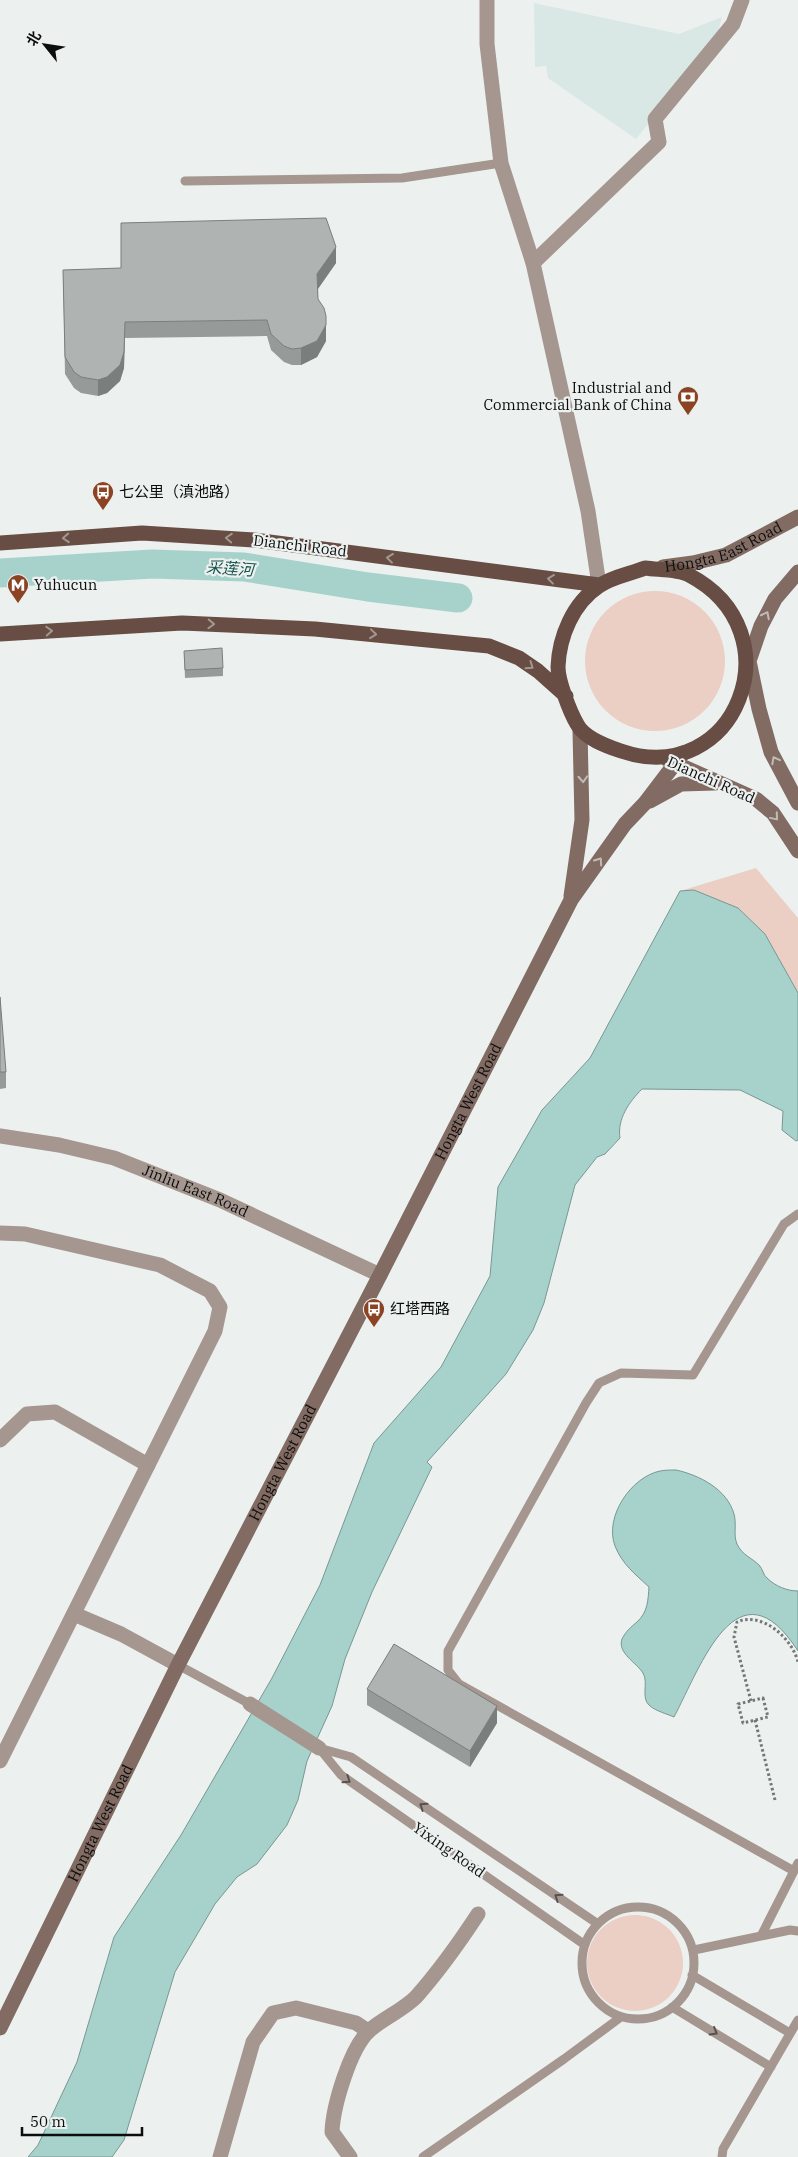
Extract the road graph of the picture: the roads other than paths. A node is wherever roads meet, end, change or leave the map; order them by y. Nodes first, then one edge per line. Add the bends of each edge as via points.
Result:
1 (487, 0) edge
2 (742, 0) edge
3 (501, 162) junction
4 (185, 180) dead end
5 (533, 263) junction
6 (798, 517) edge
7 (0, 542) edge
8 (645, 568) junction
9 (798, 572) edge
10 (599, 585) junction
11 (0, 634) edge
12 (749, 661) junction
13 (566, 696) junction
14 (580, 731) junction
15 (679, 758) junction
16 (719, 783) junction
17 (646, 803) junction
18 (798, 803) edge
19 (798, 851) edge
20 (571, 900) junction
21 (0, 1136) edge
22 (798, 1214) edge
23 (0, 1233) edge
24 (380, 1275) junction
25 (0, 1440) edge
26 (148, 1465) junction
27 (74, 1614) junction
28 (178, 1665) junction
29 (250, 1704) joint
30 (319, 1748) junction
31 (2, 1754) edge
32 (796, 1867) edge
33 (478, 1914) dead end
34 (598, 1924) junction
35 (798, 1931) edge
36 (760, 1936) junction
37 (585, 1945) junction
38 (694, 1950) junction
39 (692, 1975) junction
40 (672, 2007) junction
41 (620, 2017) junction
42 (798, 2020) edge
43 (0, 2028) edge
44 (368, 2032) junction
45 (790, 2033) junction
46 (771, 2067) junction
47 (220, 2157) edge
48 (350, 2157) edge
49 (423, 2157) edge
50 (722, 2157) edge

1 - 3 street via 487,44
2 - 5 street via 733,24 655,119 659,142
3 - 4 lane via 402,178
3 - 5 street
5 - 10 street via 588,511
6 - 8 street, Hongta East Road via 726,556
10 -> 7 main road, Dianchi Road via 254,540 142,533
8 - 10 main road
8 - 12 main road via 688,574 722,597 740,624
12 -> 9 street via 761,626 775,600
10 - 13 main road via 581,602 566,625 558,668
11 -> 13 main road via 182,623 315,628 489,646 519,658
12 - 15 main road via 743,697 729,722 697,749
18 -> 12 street via 771,752
13 - 14 main road
14 - 15 main road via 608,747 637,757
14 -> 20 street via 582,820
15 - 16 street, Dianchi Road
15 - 17 street
16 - 17 street via 681,784
16 -> 19 street, Dianchi Road via 756,799 773,813
20 -> 17 street via 625,824
20 - 24 street, Hongta West Road
21 - 24 street, Jinliu East Road via 60,1145 114,1158 220,1200
22 - 32 lane via 784,1224 694,1375 621,1372 599,1383 448,1651 448,1670 459,1684
23 - 26 street via 25,1234 160,1266 210,1290 220,1307 215,1331
24 - 28 street, Hongta West Road
25 - 26 street via 27,1414 54,1412
26 - 27 street
27 - 28 street via 122,1634
27 - 31 street
28 - 29 lane, Yixing Road
28 - 43 street, Hongta West Road
29 - 30 street, Yixing Road
34 -> 30 lane, Yixing Road via 351,1757
30 -> 37 lane, Yixing Road via 341,1775
32 - 36 lane
33 - 44 street via 451,1956 414,1999
34 - 37 lane
34 - 38 lane via 628,1908 645,1907 675,1921
35 - 36 lane
36 - 38 lane
37 - 41 lane via 584,1980 592,1996 605,2009
38 - 39 lane
39 - 40 lane via 682,1998
39 - 45 lane
40 - 41 lane via 654,2017 637,2020
40 -> 46 lane
41 - 49 lane
42 - 45 lane
44 - 47 street via 356,2023 296,2008 274,2013 253,2042
44 - 48 street via 352,2056 333,2114 332,2132
45 - 46 lane
46 - 50 lane via 723,2149

